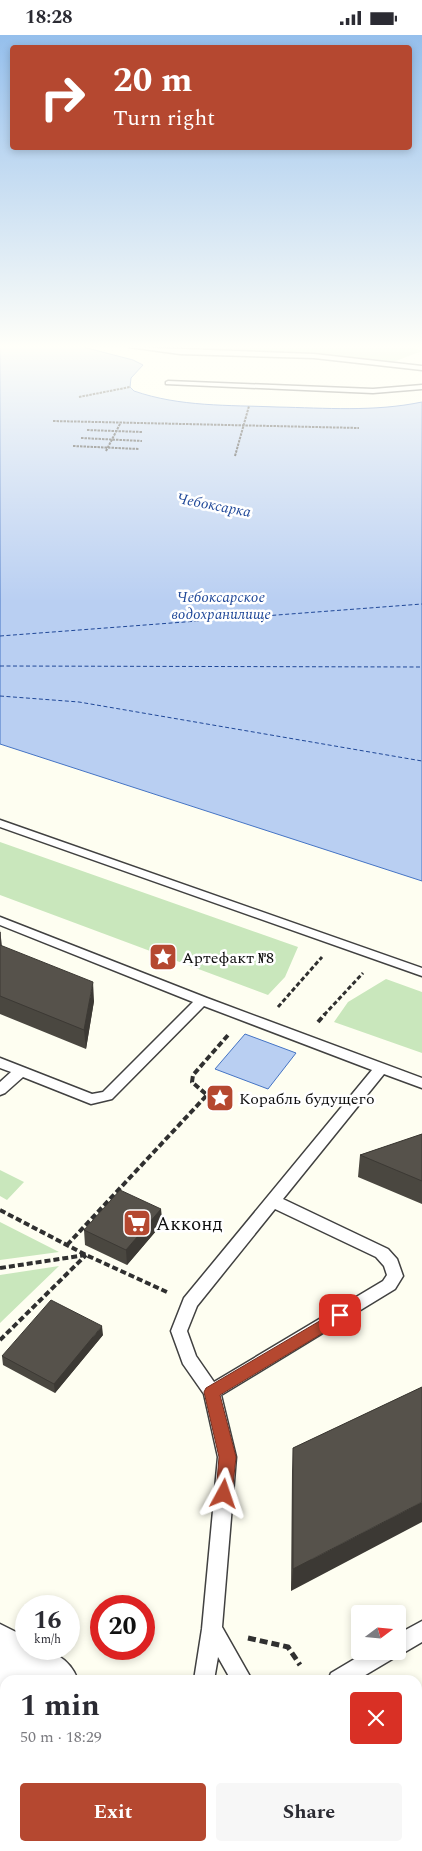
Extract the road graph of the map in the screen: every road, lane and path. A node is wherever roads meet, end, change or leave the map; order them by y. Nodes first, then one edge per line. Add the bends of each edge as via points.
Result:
1 (117, 431) edge
2 (136, 432) edge
3 (142, 432) dead end
4 (241, 432) edge
5 (82, 438) dead end
6 (112, 439) junction
7 (142, 441) dead end
8 (73, 446) dead end
9 (108, 447) junction
10 (139, 449) dead end
11 (106, 451) dead end
12 (235, 456) dead end
13 (0, 823) edge
14 (0, 921) edge
15 (336, 942) junction
16 (378, 957) junction
17 (422, 972) edge
18 (202, 1001) junction
19 (283, 1001) dead end
20 (324, 1016) dead end
21 (244, 1017) junction
22 (0, 1063) edge
23 (381, 1068) junction
24 (21, 1071) junction
25 (422, 1083) edge
26 (0, 1090) edge
27 (273, 1201) junction
28 (0, 1210) edge
29 (67, 1245) junction
30 (86, 1255) junction
31 (0, 1268) edge
32 (190, 1303) junction
33 (0, 1340) edge
34 (212, 1392) junction
35 (212, 1629) junction
36 (422, 1631) edge
37 (241, 1636) dead end
38 (406, 1640) edge
39 (0, 1643) edge
40 (0, 1657) edge
41 (372, 1660) edge
42 (300, 1665) dead end
43 (11, 1675) edge
44 (50, 1675) edge
45 (205, 1675) edge
46 (239, 1675) edge
47 (346, 1675) edge

1 - 6 path
2 - 3 path
4 - 12 path
5 - 6 path
6 - 7 path
6 - 9 path
8 - 9 path
9 - 10 path
9 - 11 path
13 - 15 lane
14 - 18 lane
15 - 16 lane
15 - 19 path
16 - 17 lane
16 - 20 path
18 - 21 lane
18 - 24 lane via 107,1096 91,1099
21 - 23 lane
21 - 29 path via 192,1075 192,1082 207,1095
22 - 24 lane
23 - 25 lane
23 - 27 lane
24 - 26 lane
27 - 32 lane
27 - 34 lane via 382,1253 392,1263 395,1276 389,1285
28 - 29 path
29 - 30 path
30 - 31 path
30 - 32 path
30 - 33 path
32 - 34 lane via 179,1331 189,1359
34 - 35 lane via 228,1457
35 - 45 lane
35 - 46 lane
36 - 38 lane
37 - 42 path via 288,1647
39 - 44 street
40 - 43 street
41 - 47 lane

